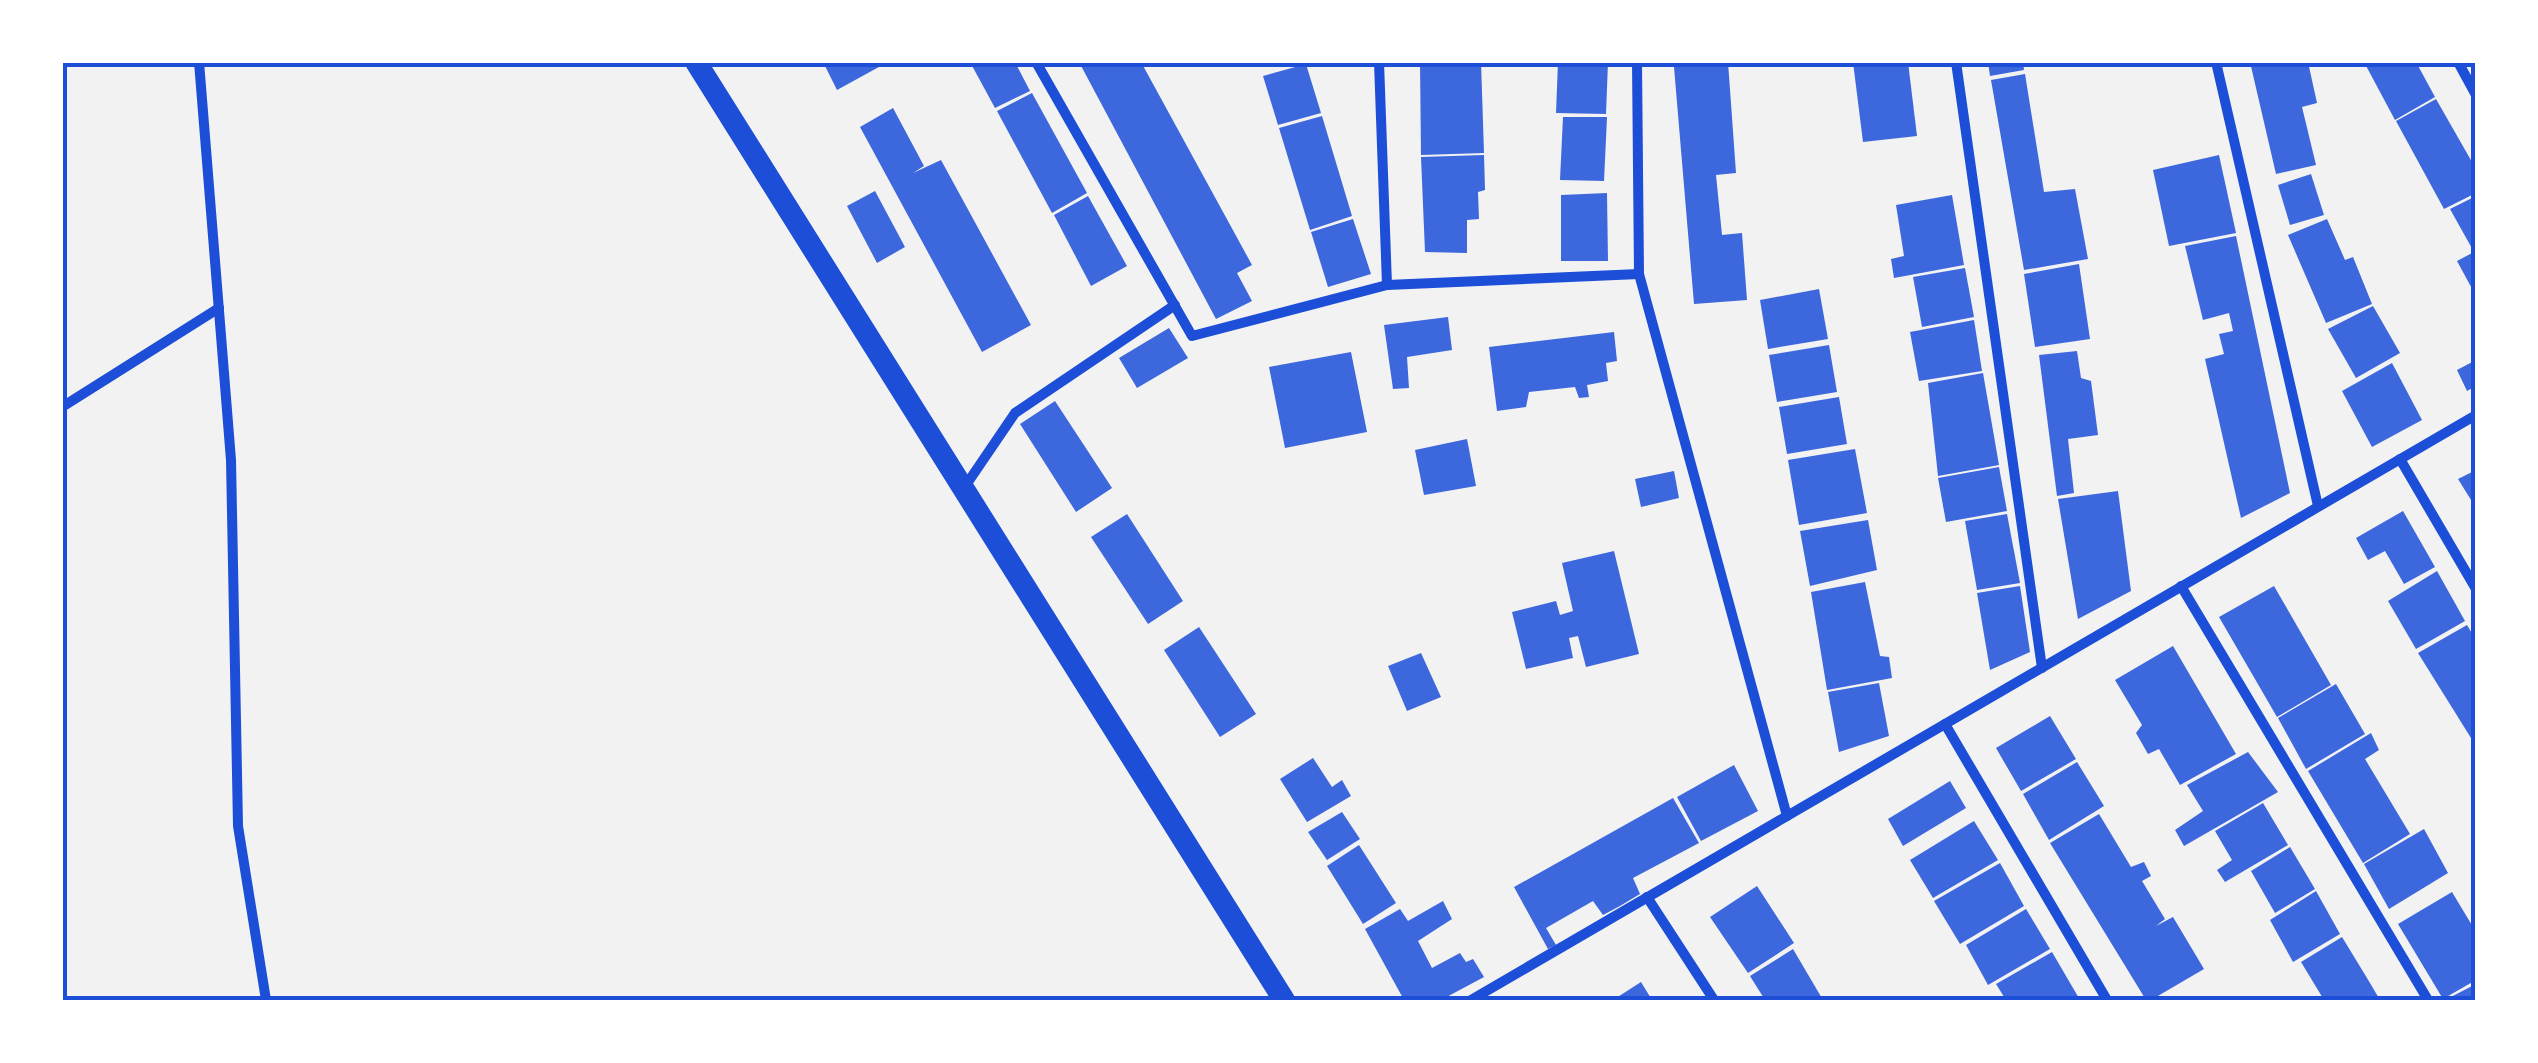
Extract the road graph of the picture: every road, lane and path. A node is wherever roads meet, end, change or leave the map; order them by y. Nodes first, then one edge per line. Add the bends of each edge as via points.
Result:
1 (199, 62) edge
2 (696, 62) edge
3 (1036, 62) edge
4 (1379, 62) edge
5 (1637, 62) edge
6 (1956, 62) edge
7 (2216, 62) edge
8 (2458, 62) edge
9 (2476, 94) edge
10 (1638, 274) junction
11 (1387, 285) junction
12 (1174, 305) junction
13 (219, 308) junction
14 (62, 407) edge
15 (2476, 415) edge
16 (2400, 459) junction
17 (964, 489) junction
18 (2318, 506) junction
19 (2181, 586) junction
20 (2476, 589) edge
21 (2042, 668) junction
22 (1945, 724) junction
23 (1787, 816) junction
24 (1648, 898) junction
25 (266, 1000) edge
26 (1284, 1000) edge
27 (1471, 1000) edge
28 (1714, 1000) edge
29 (2107, 1000) edge
30 (2428, 1000) edge

1 - 13 street
2 - 17 highway
3 - 12 street
4 - 11 street
5 - 10 street
6 - 21 street
7 - 18 street
8 - 9 street
10 - 11 street
10 - 23 street
11 - 12 street via 1192,336
12 - 17 street via 1015,412
13 - 14 street
13 - 25 street via 232,460 238,826
15 - 16 street
16 - 18 street
16 - 20 street
17 - 26 highway
18 - 19 street
19 - 21 street
19 - 30 street
21 - 22 street
22 - 23 street
22 - 29 street
23 - 24 street
24 - 27 street
24 - 28 street

